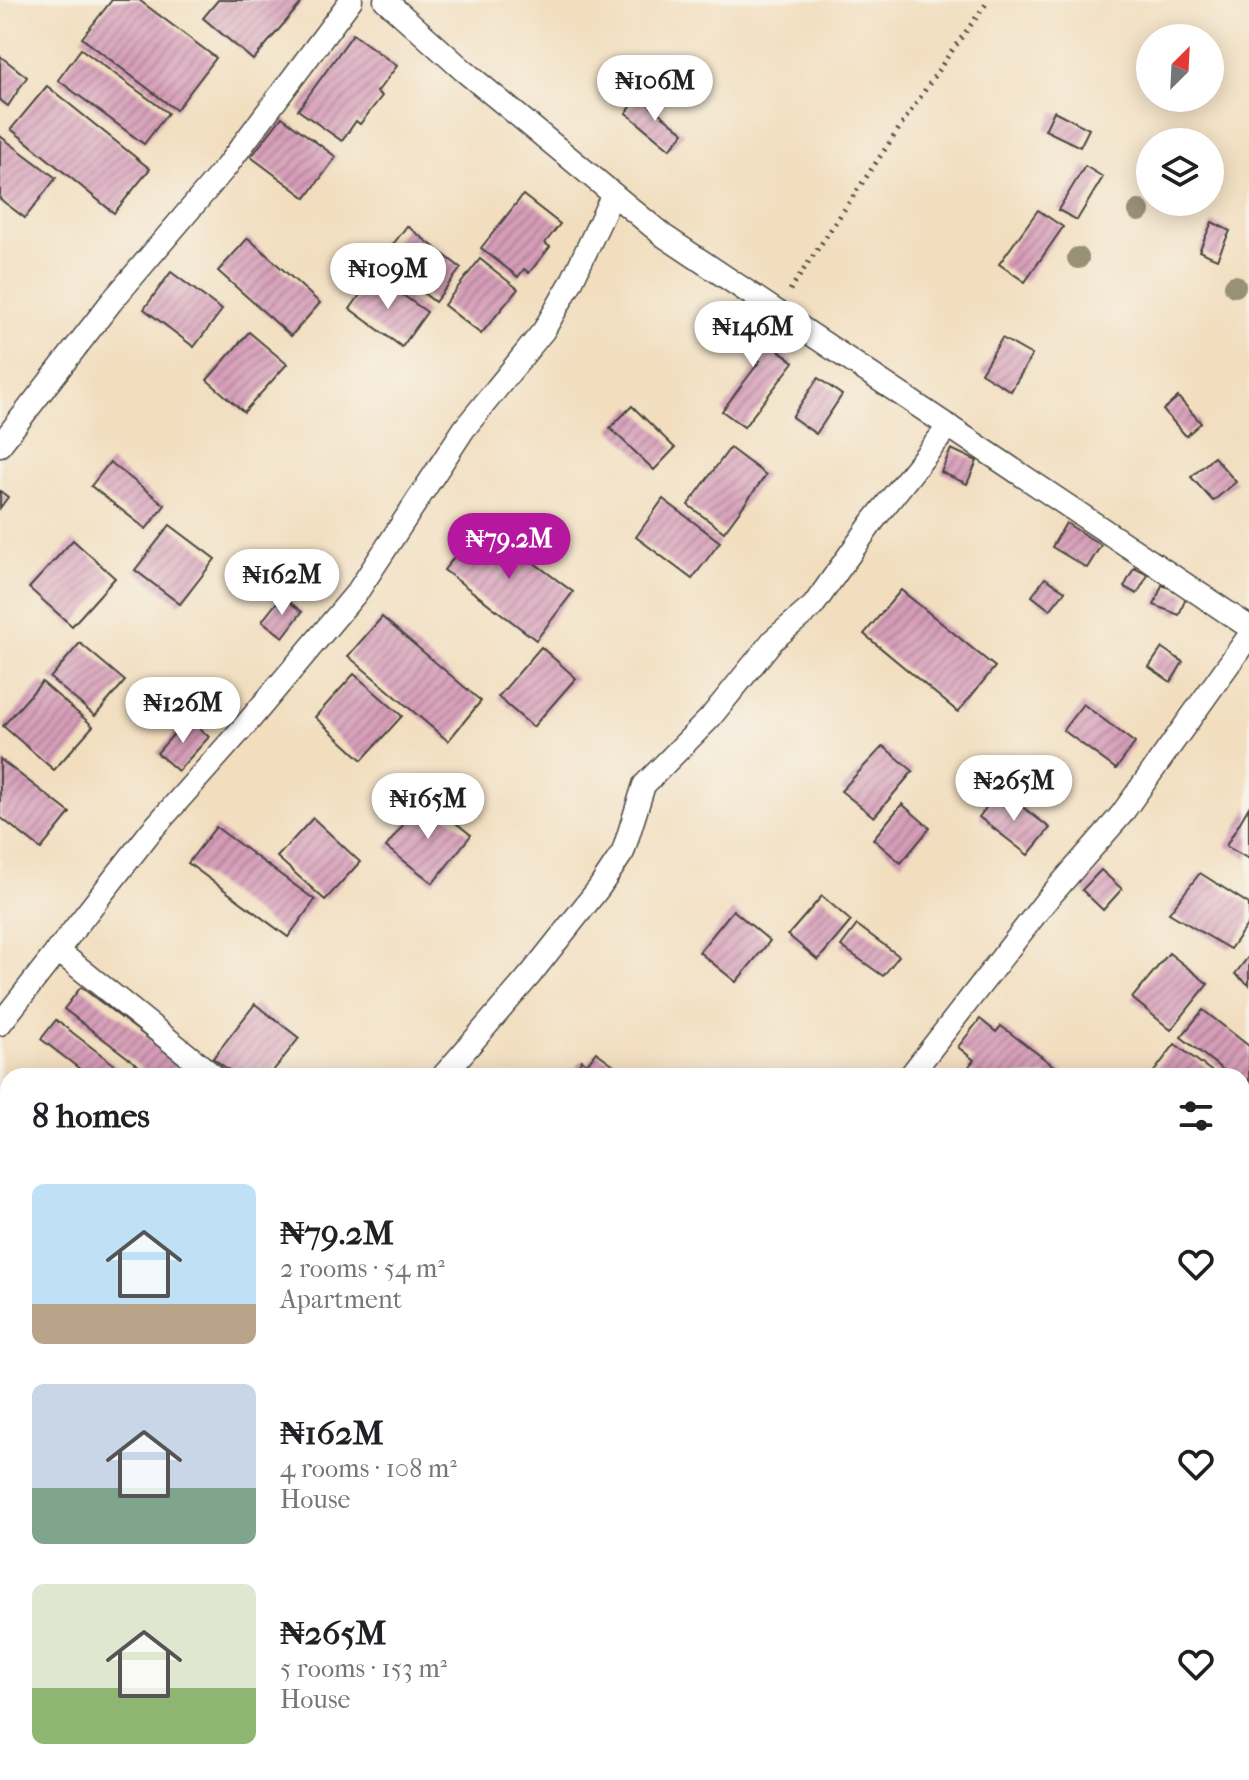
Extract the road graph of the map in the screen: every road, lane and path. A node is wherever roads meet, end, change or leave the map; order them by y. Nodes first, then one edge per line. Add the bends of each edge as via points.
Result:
1 (351, 0) edge
2 (385, 0) edge
3 (989, 0) edge
4 (613, 194) junction
5 (776, 310) junction
6 (949, 426) junction
7 (0, 445) edge
8 (1249, 627) edge
9 (1249, 636) edge
10 (57, 950) junction
11 (0, 1024) edge
12 (204, 1068) edge
13 (450, 1068) edge
14 (916, 1068) edge

1 - 7 street via 226,167
2 - 4 street
3 - 5 path
4 - 5 street via 664,236
4 - 10 street via 544,330 464,429 358,591 151,831
5 - 6 street
6 - 8 street
6 - 13 street via 813,606 773,640 710,718 644,785 623,852 599,888
9 - 14 street via 1121,815 1045,902
10 - 11 street
10 - 12 street

